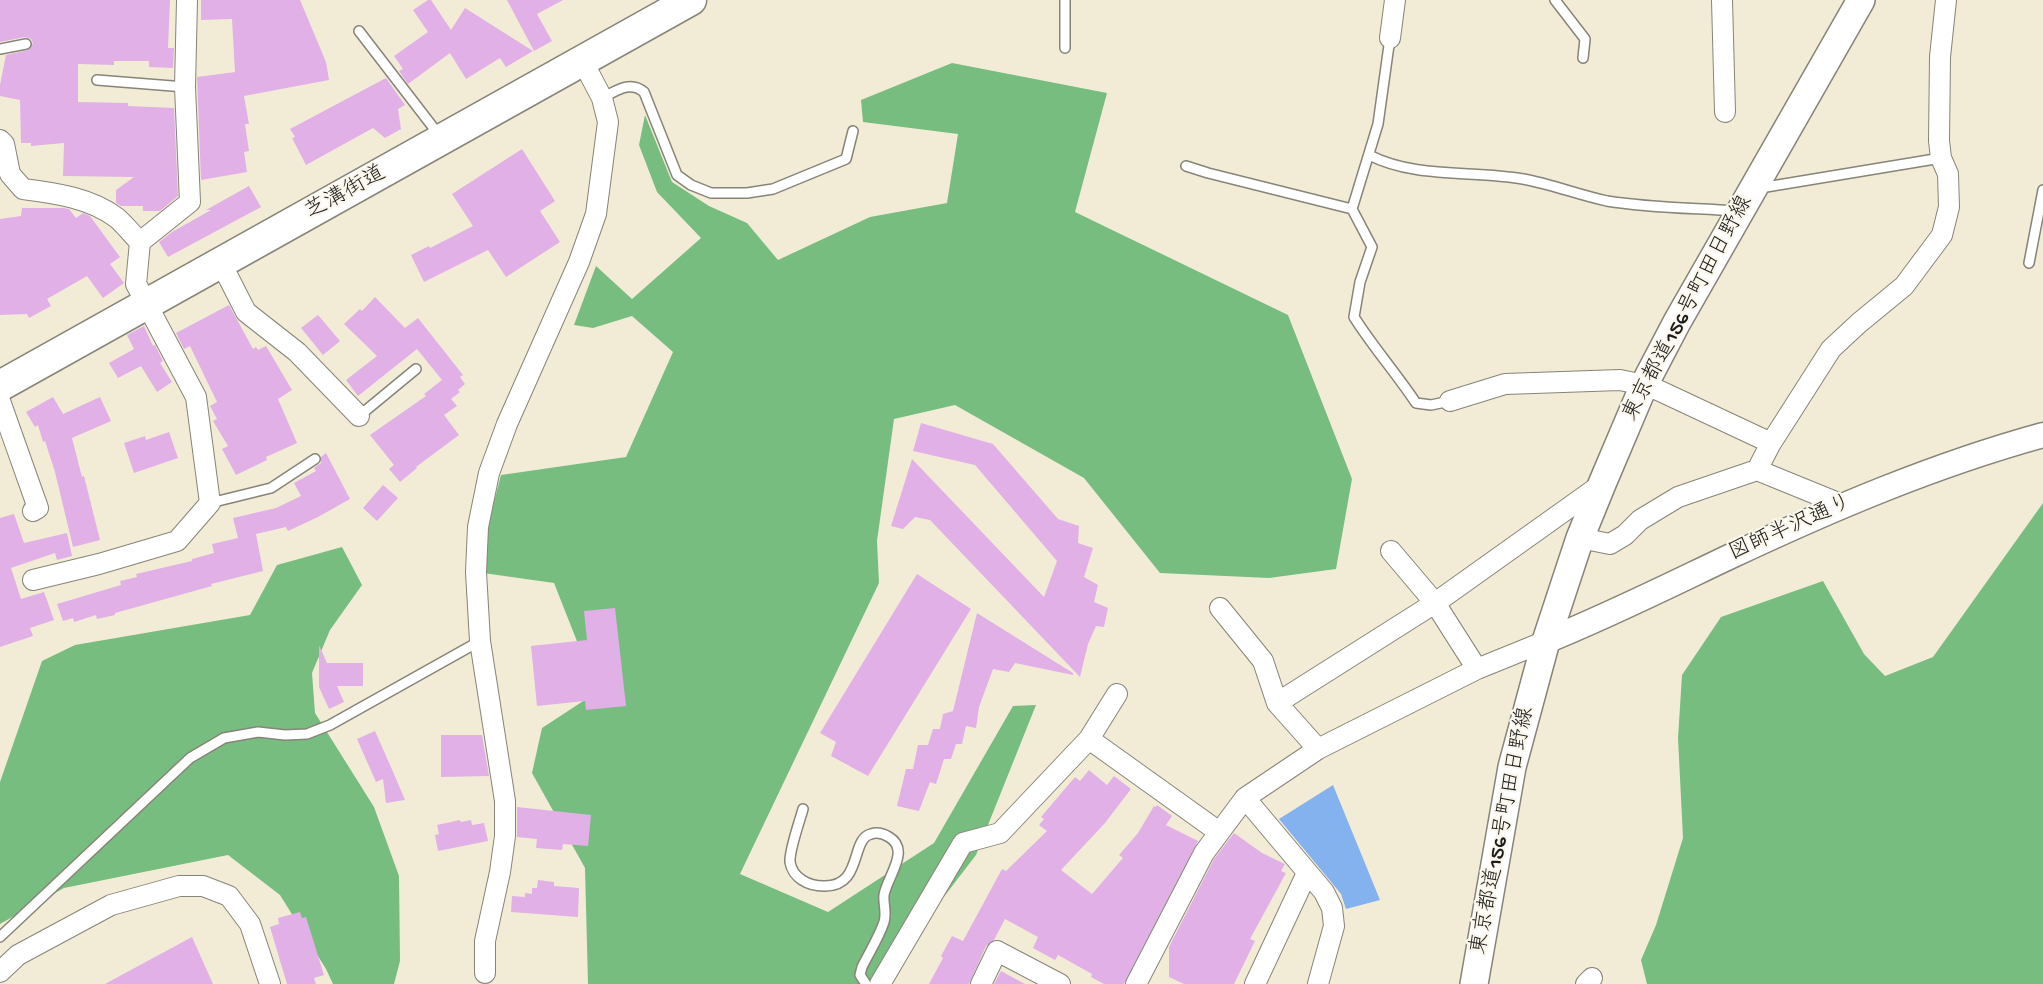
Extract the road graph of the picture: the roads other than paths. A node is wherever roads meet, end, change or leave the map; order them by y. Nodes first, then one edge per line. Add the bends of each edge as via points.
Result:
1 (187, 0) edge
2 (691, 0) edge
3 (1065, 0) edge
4 (1395, 0) edge
5 (1555, 0) edge
6 (1722, 0) edge
7 (1861, 0) edge
8 (1946, 0) edge
9 (359, 31) dead end
10 (1390, 38) joint
11 (26, 44) dead end
12 (1065, 48) dead end
13 (0, 49) edge
14 (1583, 58) dead end
15 (582, 60) junction
16 (97, 80) dead end
17 (185, 87) junction
18 (602, 98) junction
19 (1725, 112) dead end
20 (853, 131) dead end
21 (0, 140) edge
22 (442, 140) junction
23 (1370, 154) junction
24 (1941, 158) junction
25 (1186, 166) dead end
26 (5, 174) edge
27 (2043, 190) edge
28 (1746, 200) junction
29 (1352, 209) junction
30 (140, 242) junction
31 (2029, 262) dead end
32 (222, 263) junction
33 (147, 305) junction
34 (416, 369) dead end
35 (1644, 385) junction
36 (0, 386) edge
37 (0, 401) edge
38 (1450, 401) joint
39 (359, 416) joint
40 (2043, 435) edge
41 (1771, 443) junction
42 (315, 459) dead end
43 (1756, 470) junction
44 (1602, 484) junction
45 (210, 503) junction
46 (1843, 505) junction
47 (33, 511) dead end
48 (1581, 538) junction
49 (1391, 551) dead end
50 (33, 580) dead end
51 (1435, 603) junction
52 (1220, 608) dead end
53 (1546, 641) junction
54 (480, 642) junction
55 (1477, 669) junction
56 (1117, 694) dead end
57 (1277, 703) junction
58 (1089, 739) junction
59 (1318, 749) junction
60 (1245, 798) junction
61 (803, 808) dead end
62 (1219, 832) junction
63 (1307, 873) junction
64 (0, 937) edge
65 (0, 972) edge
66 (485, 973) dead end
67 (270, 984) edge
68 (866, 984) edge
69 (880, 984) edge
70 (981, 984) edge
71 (1060, 984) edge
72 (1136, 984) edge
73 (1255, 984) edge
74 (1318, 984) edge
75 (1474, 984) edge

1 - 17 street
2 - 15 main road, 芝溝街道
3 - 12 lane
4 - 10 street
5 - 14 lane via 1585,39
6 - 19 street
7 - 28 main road, 東京都道156号町田日野線
8 - 24 street via 1938,89
9 - 22 lane
10 - 23 lane
11 - 13 lane
15 - 18 street
15 - 22 main road, 芝溝街道
16 - 17 lane
17 - 30 street via 190,202
18 - 20 lane via 624,87 644,92 677,175 711,193 773,189 846,159
18 - 54 street via 608,130 596,214 489,473 478,527
21 - 26 street via 4,144
22 - 32 main road, 芝溝街道
23 - 28 lane via 1419,170 1523,179 1633,205
23 - 29 lane
24 - 28 lane
24 - 41 street via 1948,174 1949,207 1942,235 1904,286 1831,349
25 - 29 lane
26 - 30 street via 23,189 97,206 117,218
27 - 31 lane
28 - 35 main road, 東京都道156号町田日野線
29 - 38 lane via 1372,247 1354,317 1416,403
30 - 33 street via 135,284
32 - 33 main road, 芝溝街道
32 - 39 street via 246,312 297,352
33 - 36 main road, 芝溝街道
33 - 45 street via 196,397
34 - 39 lane
35 - 38 street via 1620,380 1505,384
35 - 41 street
35 - 44 main road, 東京都道156号町田日野線
37 - 47 street via 38,508
40 - 46 street, 図師半沢通り via 1968,457
41 - 43 street
42 - 45 lane via 271,488
43 - 46 street
43 - 48 street via 1678,497 1610,544
44 - 48 main road, 東京都道156号町田日野線
44 - 51 street
45 - 50 street via 177,542
46 - 53 street, 図師半沢通り via 1603,619
48 - 53 main road, 東京都道156号町田日野線
49 - 51 street
51 - 55 street
51 - 57 street
52 - 57 street via 1263,661
53 - 55 street
53 - 75 main road, 東京都道156号町田日野線 via 1512,767
54 - 64 lane via 330,725 307,734 258,732 224,738 190,758
54 - 66 street via 505,801 502,854 485,941
55 - 59 street
56 - 58 street
57 - 59 street
58 - 62 street
58 - 69 street via 1000,833 963,843
59 - 60 street
60 - 62 street
60 - 63 street
61 - 68 lane via 790,860 793,872 803,881 833,886 844,880 863,838 871,834 891,837 897,845 899,855 884,894 885,920 862,967
62 - 72 street via 1204,853
63 - 73 street
63 - 74 street via 1324,892 1332,908 1334,926
65 - 67 street via 18,955 111,905 179,886 203,886 229,896 250,924
70 - 71 street via 997,951

